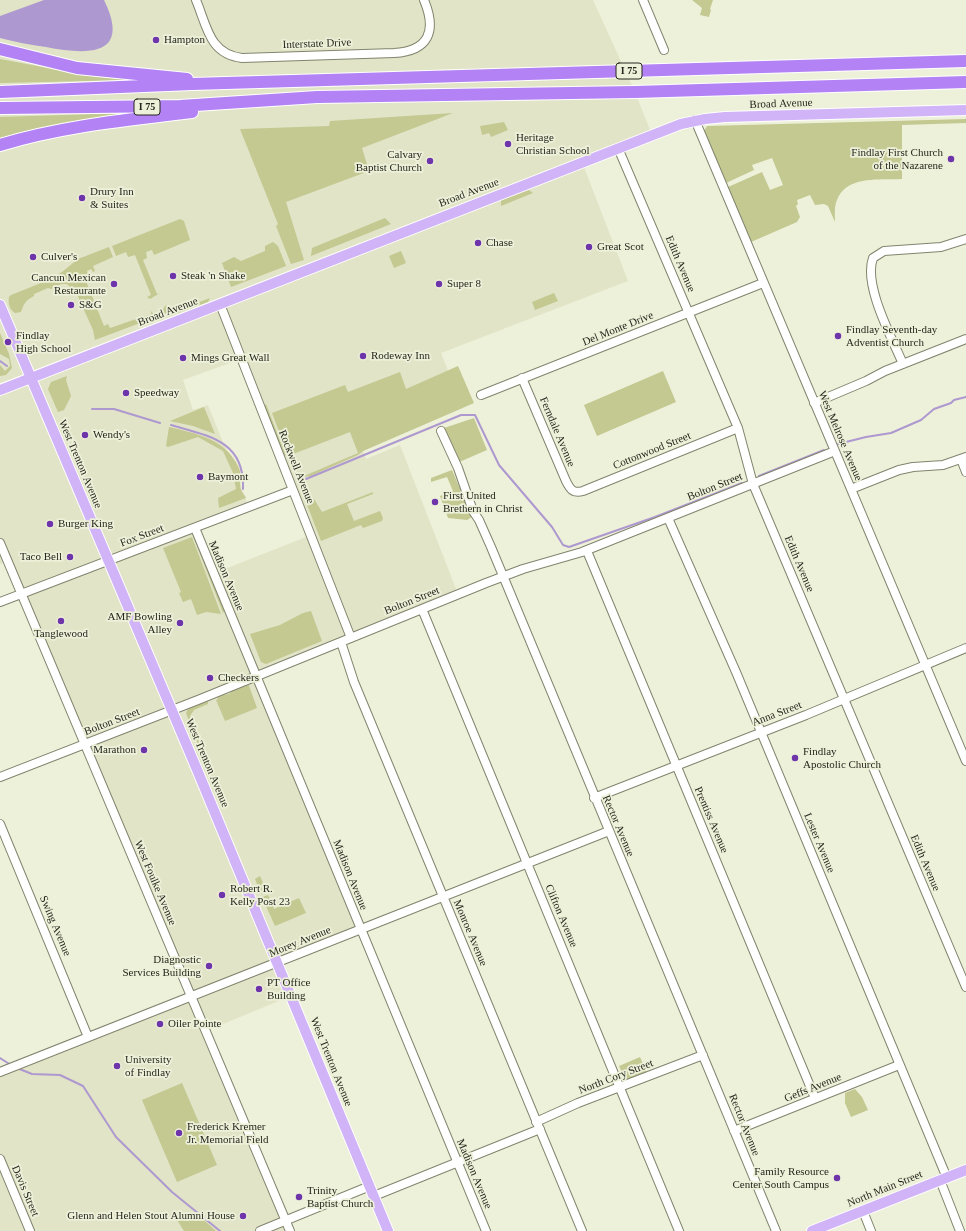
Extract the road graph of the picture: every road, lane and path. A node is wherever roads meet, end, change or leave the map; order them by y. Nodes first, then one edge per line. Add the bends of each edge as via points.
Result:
1 (196, 0) edge
2 (424, 0) edge
3 (643, 0) edge
4 (0, 49) edge
5 (664, 50) dead end
6 (966, 61) edge
7 (966, 82) edge
8 (220, 84) junction
9 (0, 92) edge
10 (318, 97) junction
11 (0, 108) edge
12 (966, 110) edge
13 (695, 120) junction
14 (0, 145) edge
15 (618, 148) junction
16 (966, 240) edge
17 (763, 283) junction
18 (220, 304) junction
19 (0, 305) edge
20 (688, 312) junction
21 (966, 339) edge
22 (903, 364) junction
23 (31, 378) junction
24 (522, 378) junction
25 (0, 390) edge
26 (482, 395) dead end
27 (814, 403) junction
28 (738, 428) junction
29 (441, 431) dead end
30 (834, 452) junction
31 (963, 458) edge
32 (966, 472) edge
33 (753, 484) junction
34 (851, 489) junction
35 (293, 490) junction
36 (574, 492) joint
37 (668, 518) junction
38 (194, 528) junction
39 (0, 543) edge
40 (586, 551) junction
41 (109, 561) junction
42 (503, 576) junction
43 (21, 594) junction
44 (0, 602) edge
45 (422, 609) junction
46 (351, 638) junction
47 (341, 642) junction
48 (966, 648) edge
49 (926, 665) junction
50 (257, 676) junction
51 (844, 699) junction
52 (172, 710) junction
53 (761, 732) junction
54 (83, 744) junction
55 (966, 761) edge
56 (676, 765) junction
57 (0, 777) edge
58 (594, 798) junction
59 (0, 824) edge
60 (609, 831) junction
61 (527, 863) junction
62 (443, 896) junction
63 (360, 929) junction
64 (278, 963) junction
65 (966, 987) edge
66 (191, 996) junction
67 (88, 1037) junction
68 (703, 1055) junction
69 (899, 1065) junction
70 (4, 1070) edge
71 (620, 1088) junction
72 (815, 1098) junction
73 (538, 1125) junction
74 (734, 1131) junction
75 (0, 1159) edge
76 (457, 1162) junction
77 (966, 1170) edge
78 (943, 1179) junction
79 (372, 1191) junction
80 (863, 1211) junction
81 (286, 1221) junction
82 (30, 1231) edge
83 (260, 1231) edge
84 (290, 1231) edge
85 (388, 1231) edge
86 (486, 1231) edge
87 (582, 1231) edge
88 (679, 1231) edge
89 (776, 1231) edge
90 (812, 1231) edge
91 (872, 1231) edge
92 (960, 1231) edge

1 - 2 street, Interstate Drive via 214,44 225,54 242,58 394,53 412,50 423,43 430,31 429,13
3 - 5 street
4 - 8 highway via 84,70 163,75
6 - 8 highway, I 75
7 - 10 highway, I 75 via 635,92
8 - 9 highway, I 75
10 - 11 highway, I 75 via 180,106
10 - 14 highway via 88,125
12 - 13 main road, Broad Avenue
13 - 15 main road, Broad Avenue
13 - 17 street, West Melrose Avenue
15 - 18 main road, Broad Avenue
15 - 20 street, Edith Avenue
16 - 22 street via 941,247 884,251 874,258 871,271 873,288
17 - 20 street, Del Monte Drive
17 - 27 street, West Melrose Avenue
18 - 23 main road, Broad Avenue
18 - 35 street, Rockwell Avenue
19 - 23 main road, West Trenton Avenue
20 - 24 street, Del Monte Drive
20 - 28 street, Edith Avenue
21 - 22 street
22 - 27 street
23 - 25 main road, Broad Avenue
23 - 41 main road, West Trenton Avenue
24 - 26 street, Del Monte Drive
24 - 36 street, Ferndale Avenue via 566,481
27 - 30 street, West Melrose Avenue
28 - 33 street, Edith Avenue
28 - 36 street, Cottonwood Street via 583,491
29 - 42 street, Rector Avenue via 458,468 473,511
30 - 33 street, Bolton Street
30 - 34 street, West Melrose Avenue
31 - 32 street
31 - 34 street via 943,465 899,470
33 - 37 street, Bolton Street
33 - 51 street, Edith Avenue
34 - 49 street, West Melrose Avenue
35 - 38 street, Fox Street
35 - 46 street, Rockwell Avenue
37 - 40 street, Bolton Street
37 - 53 street, Lester Avenue
38 - 41 street, Fox Street
38 - 50 street, Madison Avenue
39 - 43 street, West Foulke Avenue
40 - 42 street, Bolton Street
40 - 56 street, Prentiss Avenue
41 - 43 street, Fox Street
41 - 52 main road, West Trenton Avenue
42 - 45 street, Bolton Street
42 - 58 street, Rector Avenue
43 - 44 street, Fox Street
43 - 54 street, West Foulke Avenue
45 - 46 street, Bolton Street
45 - 61 street, Clifton Avenue
46 - 47 street, Bolton Street
47 - 50 street, Bolton Street
47 - 62 street, Monroe Avenue via 352,679
48 - 49 street, Anna Street
49 - 51 street, Anna Street
49 - 55 street, West Melrose Avenue
50 - 52 street, Bolton Street
50 - 63 street, Madison Avenue
51 - 53 street, Anna Street
51 - 65 street, Edith Avenue
52 - 54 street, Bolton Street
52 - 64 main road, West Trenton Avenue
53 - 56 street, Anna Street
53 - 69 street, Lester Avenue
54 - 57 street, Bolton Street
54 - 66 street, West Foulke Avenue
56 - 58 street, Anna Street
56 - 72 street, Prentiss Avenue
58 - 60 street, Rector Avenue
59 - 67 street, Swing Avenue
60 - 61 street, Morey Avenue
60 - 68 street, Rector Avenue
61 - 62 street, Morey Avenue
61 - 71 street, Clifton Avenue
62 - 63 street, Morey Avenue
62 - 73 street, Monroe Avenue
63 - 64 street, Morey Avenue
63 - 76 street, Madison Avenue
64 - 66 street, Morey Avenue
64 - 79 main road, West Trenton Avenue
66 - 67 street, Morey Avenue
66 - 81 street, West Foulke Avenue
67 - 70 street, Morey Avenue
68 - 71 street, North Cory Street
68 - 74 street, Rector Avenue
69 - 72 street, Geffs Avenue
69 - 78 street, Lester Avenue
71 - 73 street, North Cory Street via 578,1103
71 - 88 street, Clifton Avenue
72 - 74 street, Geffs Avenue
73 - 76 street, North Cory Street
73 - 87 street, Monroe Avenue
74 - 89 street, Rector Avenue
75 - 82 street, Davis Street
76 - 79 street, North Cory Street
76 - 86 street, Madison Avenue
77 - 78 main road, North Main Street
78 - 80 main road, North Main Street
78 - 92 street, Lester Avenue
79 - 81 street, North Cory Street
79 - 85 main road, West Trenton Avenue
80 - 90 main road, North Main Street
80 - 91 street
81 - 83 street, North Cory Street
81 - 84 street, West Foulke Avenue

